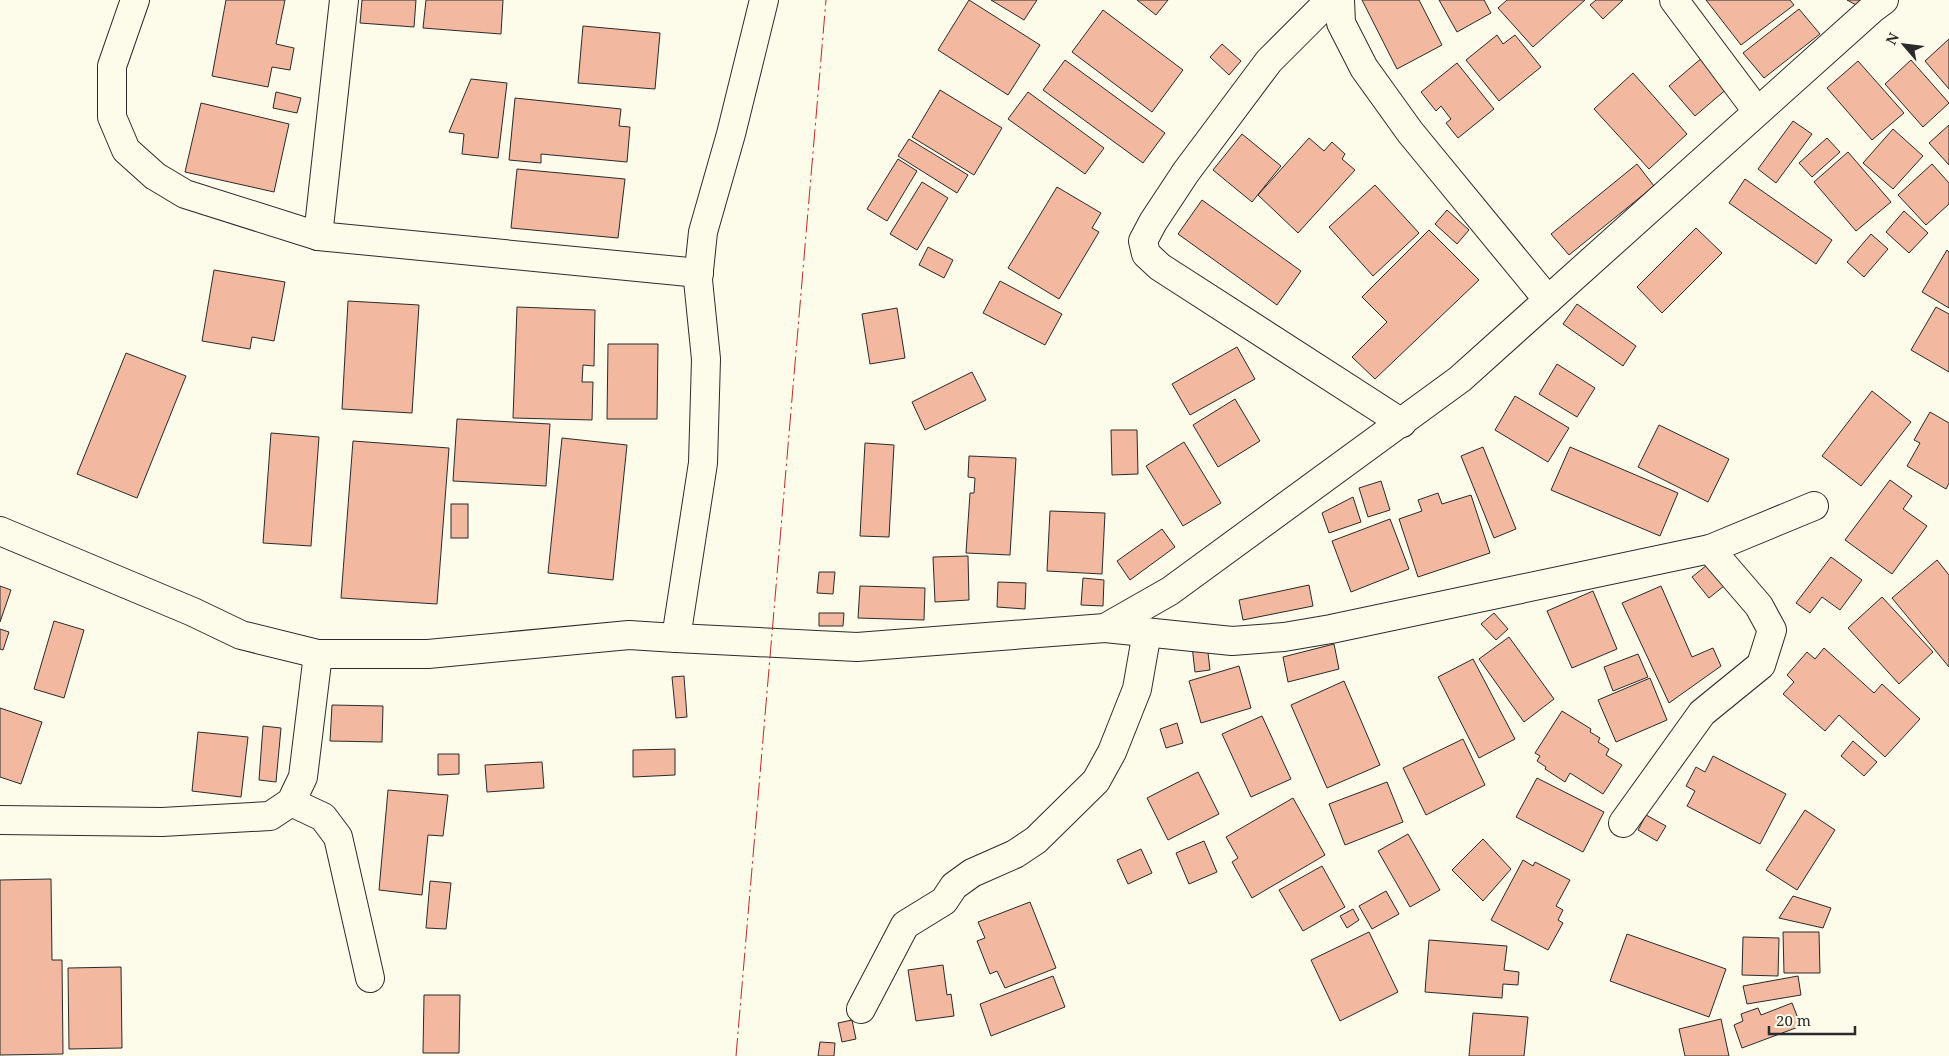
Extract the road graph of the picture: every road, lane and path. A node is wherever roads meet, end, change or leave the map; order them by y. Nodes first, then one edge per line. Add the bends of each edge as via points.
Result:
1 (134, 0) edge
2 (344, 0) edge
3 (764, 0) edge
4 (1330, 0) edge
5 (1340, 0) edge
6 (1674, 0) edge
7 (1884, 0) edge
8 (1757, 111) junction
9 (318, 236) junction
10 (698, 273) junction
11 (1548, 300) junction
12 (1402, 423) junction
13 (1814, 506) dead end
14 (0, 531) edge
15 (1710, 549) junction
16 (1105, 628) junction
17 (1146, 632) junction
18 (676, 638) junction
19 (318, 654) junction
20 (291, 802) junction
21 (0, 820) edge
22 (1623, 823) dead end
23 (370, 978) dead end
24 (861, 1009) dead end

1 - 9 street via 112,66 112,117 126,150 155,176 185,194
2 - 9 street
3 - 10 street via 703,232
4 - 12 street via 1269,61 1186,172 1143,241 1146,254 1160,267
5 - 11 street via 1341,22 1364,68 1410,132
6 - 8 street
7 - 8 street
8 - 11 street
9 - 10 street
10 - 18 street via 706,359 703,463
11 - 12 street via 1460,379
12 - 16 street via 1170,592
13 - 15 street
14 - 19 street via 242,635
15 - 17 street via 1284,637 1232,641
15 - 22 street via 1759,606 1772,630 1761,666 1702,713
16 - 17 street
16 - 18 street via 857,647
17 - 24 street via 1138,689 1112,752 1096,781 1036,840 1015,854 972,873 954,886 944,901 905,925
18 - 19 street via 629,635 428,654
19 - 20 street via 303,777
20 - 21 street via 270,816 162,822
20 - 23 street via 323,818 338,837

